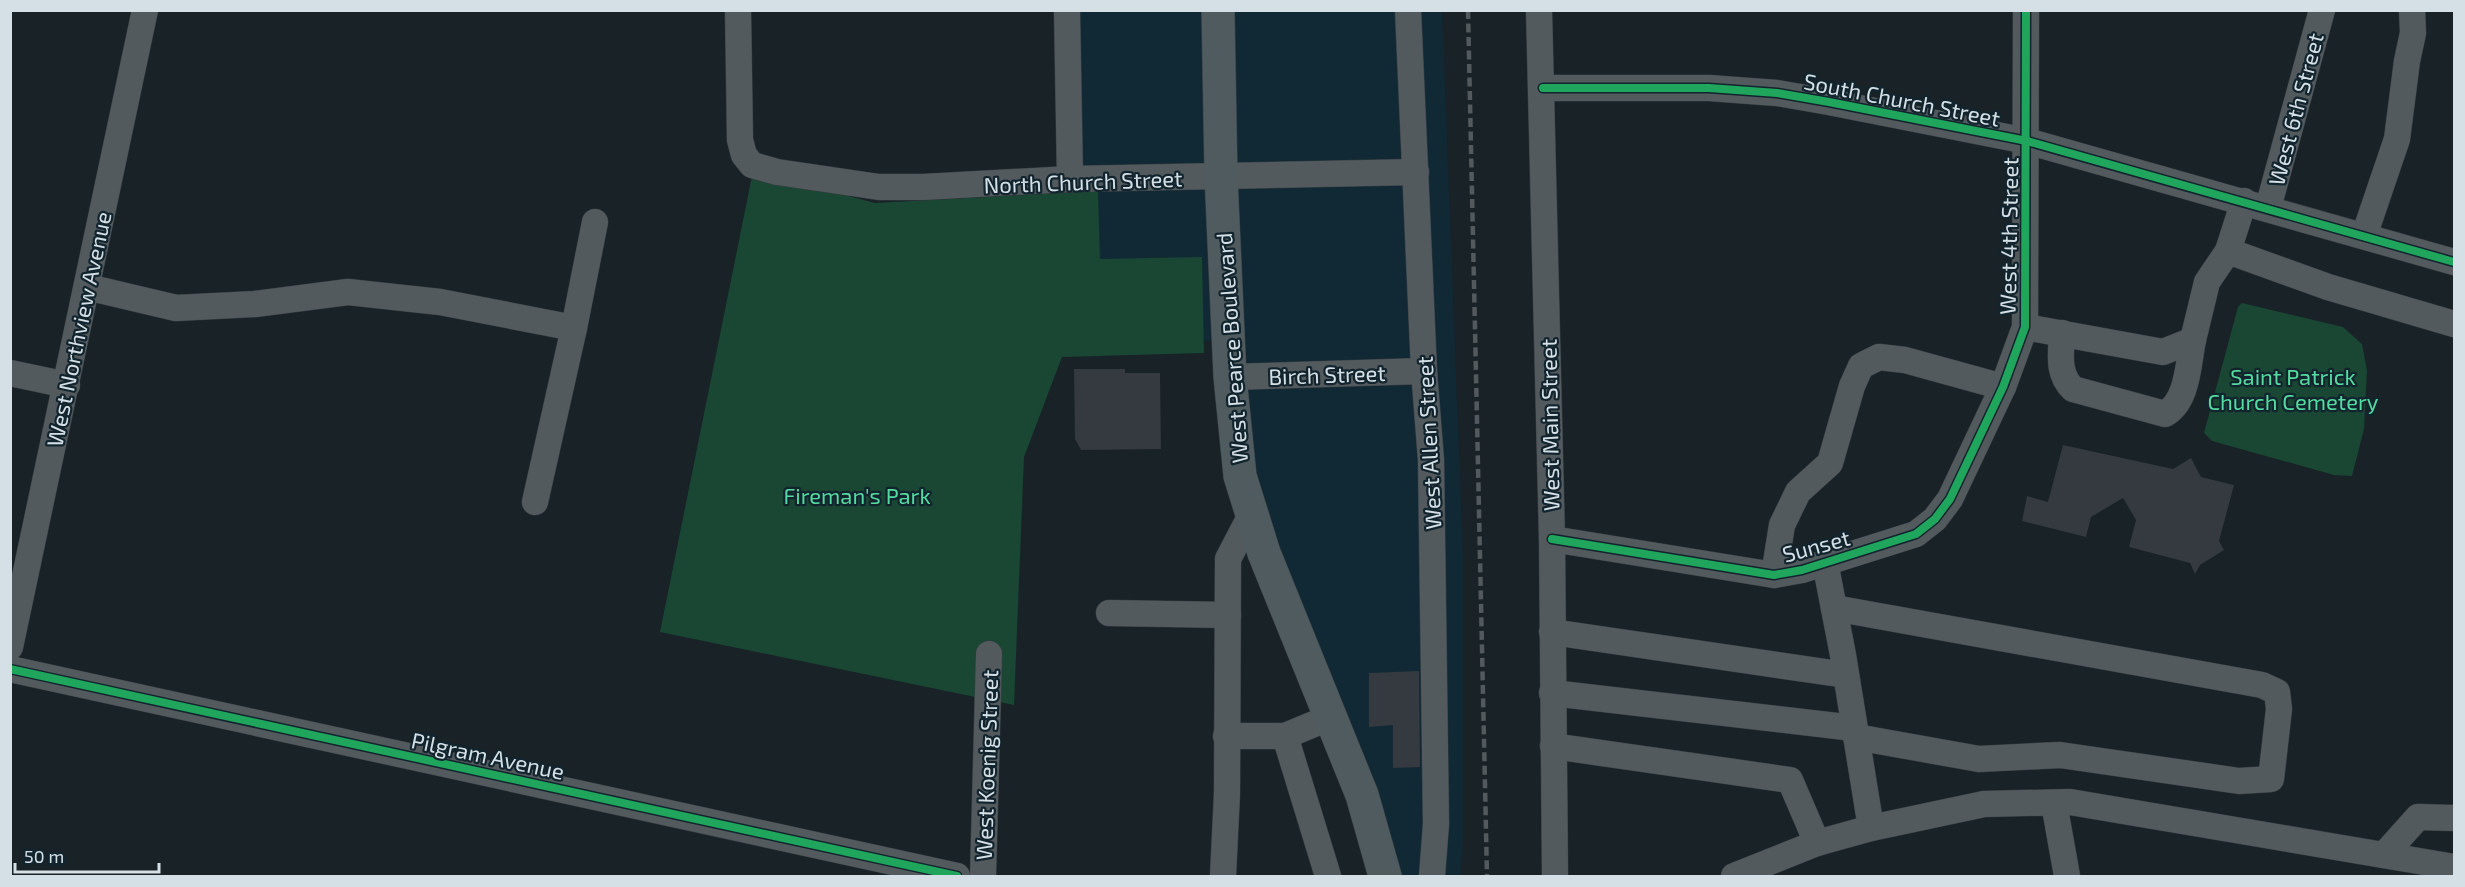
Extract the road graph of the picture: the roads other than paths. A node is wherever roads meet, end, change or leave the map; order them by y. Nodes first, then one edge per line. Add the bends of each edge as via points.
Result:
1 (145, 10) edge
2 (738, 10) edge
3 (1066, 10) edge
4 (1218, 10) edge
5 (1408, 10) edge
6 (1539, 10) edge
7 (2026, 10) edge
8 (2322, 10) edge
9 (2412, 10) edge
10 (1543, 88) junction
11 (2027, 141) junction
12 (1416, 172) junction
13 (1221, 177) junction
14 (1070, 179) junction
15 (2244, 201) junction
16 (2268, 208) junction
17 (594, 222) dead end
18 (2364, 236) junction
19 (2228, 251) junction
20 (2454, 262) edge
21 (87, 287) junction
22 (2454, 324) edge
23 (2025, 327) junction
24 (574, 328) junction
25 (2062, 333) junction
26 (2193, 340) junction
27 (1424, 371) junction
28 (10, 373) edge
29 (1230, 376) junction
30 (67, 384) junction
31 (2003, 387) junction
32 (535, 502) dead end
33 (1252, 513) junction
34 (1552, 539) junction
35 (1825, 562) junction
36 (1774, 575) junction
37 (1834, 608) junction
38 (1109, 613) dead end
39 (1227, 615) junction
40 (1552, 632) junction
41 (10, 646) edge
42 (990, 654) dead end
43 (10, 669) edge
44 (1846, 675) junction
45 (1552, 693) junction
46 (1331, 717) junction
47 (1855, 732) junction
48 (1226, 736) junction
49 (1285, 736) junction
50 (1553, 746) junction
51 (2054, 803) junction
52 (2454, 818) edge
53 (1871, 828) junction
54 (1817, 843) junction
55 (2384, 855) junction
56 (2454, 867) edge
57 (957, 876) edge
58 (983, 876) edge
59 (1223, 876) edge
60 (1328, 876) edge
61 (1385, 876) edge
62 (1432, 876) edge
63 (1555, 876) edge
64 (1734, 876) edge
65 (2067, 876) edge

1 - 21 street, West Northview Avenue
2 - 14 street, North Church Street via 740,140 752,165 879,187
3 - 14 street
4 - 13 main road, West Pearce Boulevard
5 - 12 street, West Allen Street
6 - 10 street, West Main Street
7 - 11 street, West 4th Street
8 - 16 street, West 6th Street
9 - 18 street via 2413,33 2397,139
10 - 11 street, South Church Street via 1709,88 1777,93
10 - 34 street, West Main Street
11 - 15 street, South Church Street
11 - 23 street, West 4th Street
12 - 13 street, North Church Street
12 - 27 street, West Allen Street
13 - 14 street, North Church Street
13 - 29 main road, West Pearce Boulevard
15 - 16 street, South Church Street
15 - 19 street
16 - 18 street, South Church Street
17 - 24 street
18 - 20 street, South Church Street
19 - 22 street via 2328,287
19 - 26 street via 2207,282
21 - 24 street via 176,308 255,304 348,292 440,302
21 - 30 street, West Northview Avenue
23 - 25 street
23 - 31 street, West 4th Street
24 - 32 street
25 - 26 street via 2163,352
25 - 26 street via 2060,363 2066,382 2073,389 2166,414 2175,408 2184,385
27 - 29 street, Birch Street
27 - 62 street, West Allen Street via 1431,460 1436,824
28 - 30 street
29 - 33 main road, West Pearce Boulevard via 1240,476
30 - 41 street, West Northview Avenue
31 - 35 street, Sunset via 1950,499 1935,519 1916,534
31 - 36 street via 1905,360 1879,357 1861,366 1830,463 1798,492 1782,525
33 - 39 street via 1228,558
33 - 46 main road, West Pearce Boulevard via 1264,553
34 - 36 street, Sunset
34 - 40 street, West Main Street
35 - 36 street, Sunset
35 - 37 street
37 - 44 street
37 - 47 street via 2262,685 2277,692 2279,709 2271,779 2239,782 2060,755 1979,759
38 - 39 street
39 - 48 street
40 - 44 street
40 - 45 street, West Main Street
42 - 58 street, West Koenig Street
43 - 57 street, Pilgram Avenue
44 - 47 street
45 - 47 street
45 - 50 street, West Main Street
46 - 49 street
46 - 61 main road, West Pearce Boulevard via 1362,795
47 - 53 street
48 - 49 street
48 - 59 street
49 - 60 street
50 - 54 street via 1790,780
50 - 63 street, West Main Street
51 - 53 street via 1984,804
51 - 55 street via 2070,802
51 - 65 street
52 - 55 street via 2418,817
53 - 54 street
54 - 64 street
55 - 56 street

